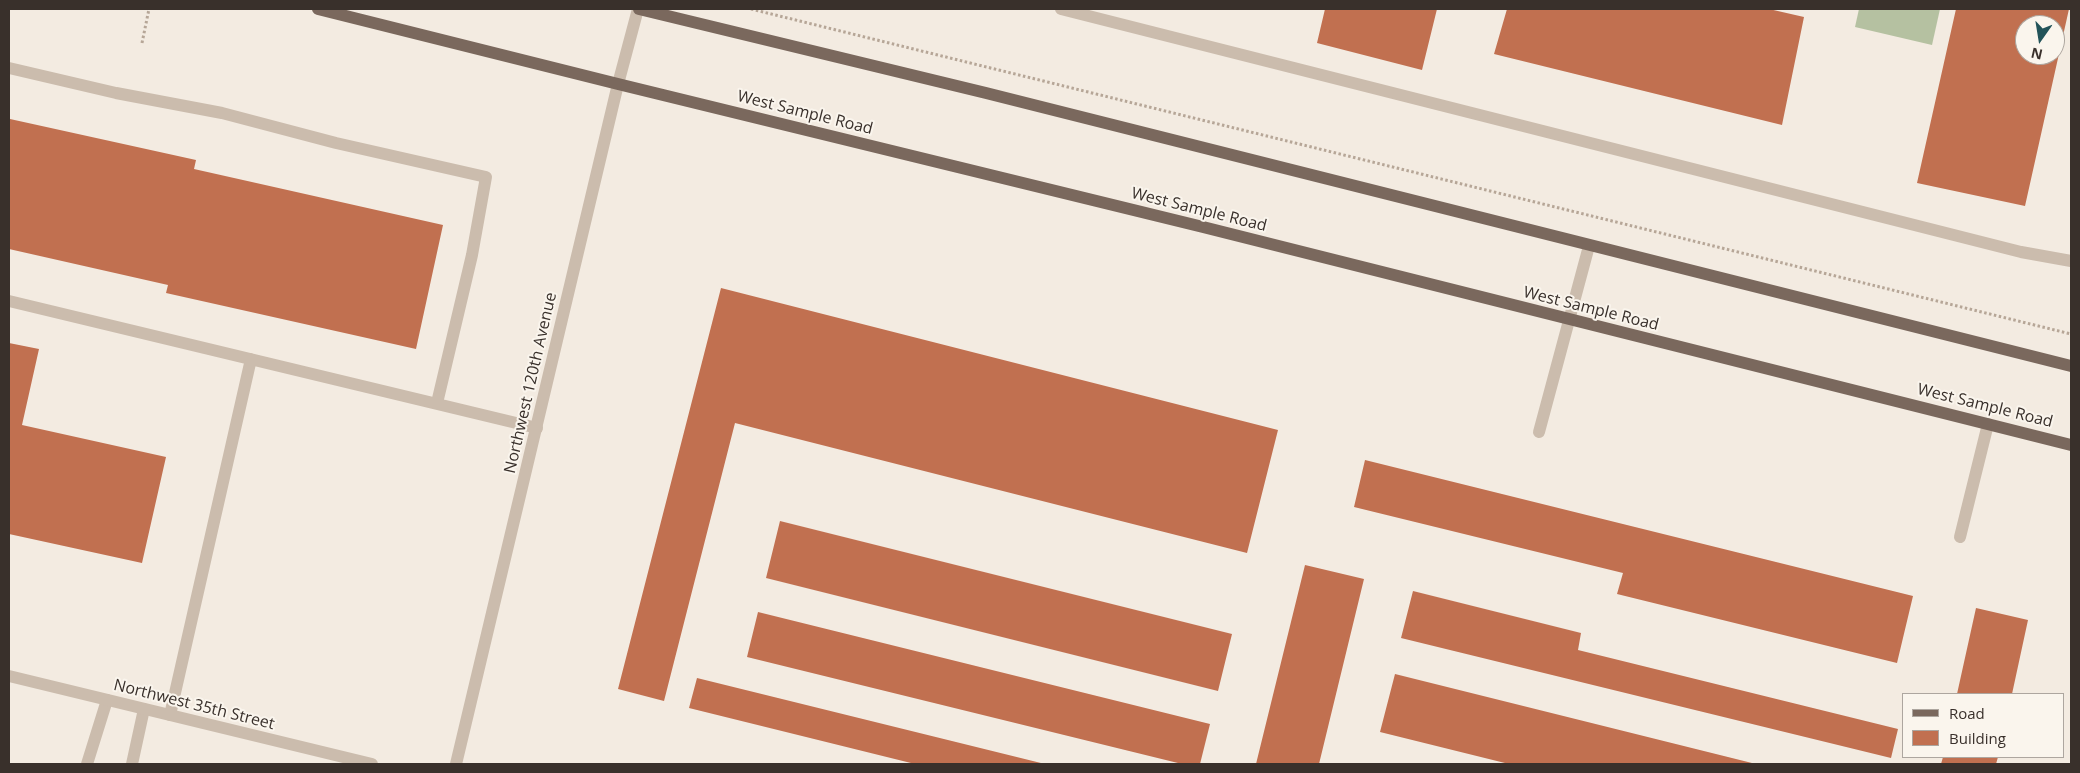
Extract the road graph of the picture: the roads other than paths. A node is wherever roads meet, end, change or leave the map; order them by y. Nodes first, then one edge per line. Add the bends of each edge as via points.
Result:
1 (318, 9) edge
2 (638, 9) edge
3 (1061, 9) edge
4 (1086, 12) edge
5 (9, 68) edge
6 (618, 84) junction
7 (1589, 246) junction
8 (2071, 261) edge
9 (9, 301) edge
10 (1569, 320) junction
11 (251, 359) junction
12 (2071, 366) edge
13 (437, 403) junction
14 (1988, 424) junction
15 (537, 428) junction
16 (1539, 432) dead end
17 (2071, 445) edge
18 (1960, 538) dead end
19 (9, 676) edge
20 (107, 700) junction
21 (144, 709) junction
22 (170, 715) junction
23 (87, 764) edge
24 (132, 764) edge
25 (372, 764) edge
26 (456, 764) edge

1 - 6 main road, West Sample Road
2 - 6 street, Northwest 120th Avenue
2 - 7 main road via 995,95
3 - 4 street
4 - 8 street via 2021,252
5 - 13 street via 222,113 486,177 472,255
6 - 10 main road, West Sample Road
6 - 15 street, Northwest 120th Avenue
7 - 10 street
7 - 12 main road
9 - 11 street
10 - 14 main road, West Sample Road
10 - 16 street
11 - 13 street
11 - 22 street
13 - 15 street
14 - 17 main road, West Sample Road
14 - 18 street
15 - 26 street, Northwest 120th Avenue
19 - 20 street, Northwest 35th Street
20 - 21 street, Northwest 35th Street
20 - 23 street
21 - 22 street, Northwest 35th Street
21 - 24 street
22 - 25 street, Northwest 35th Street

